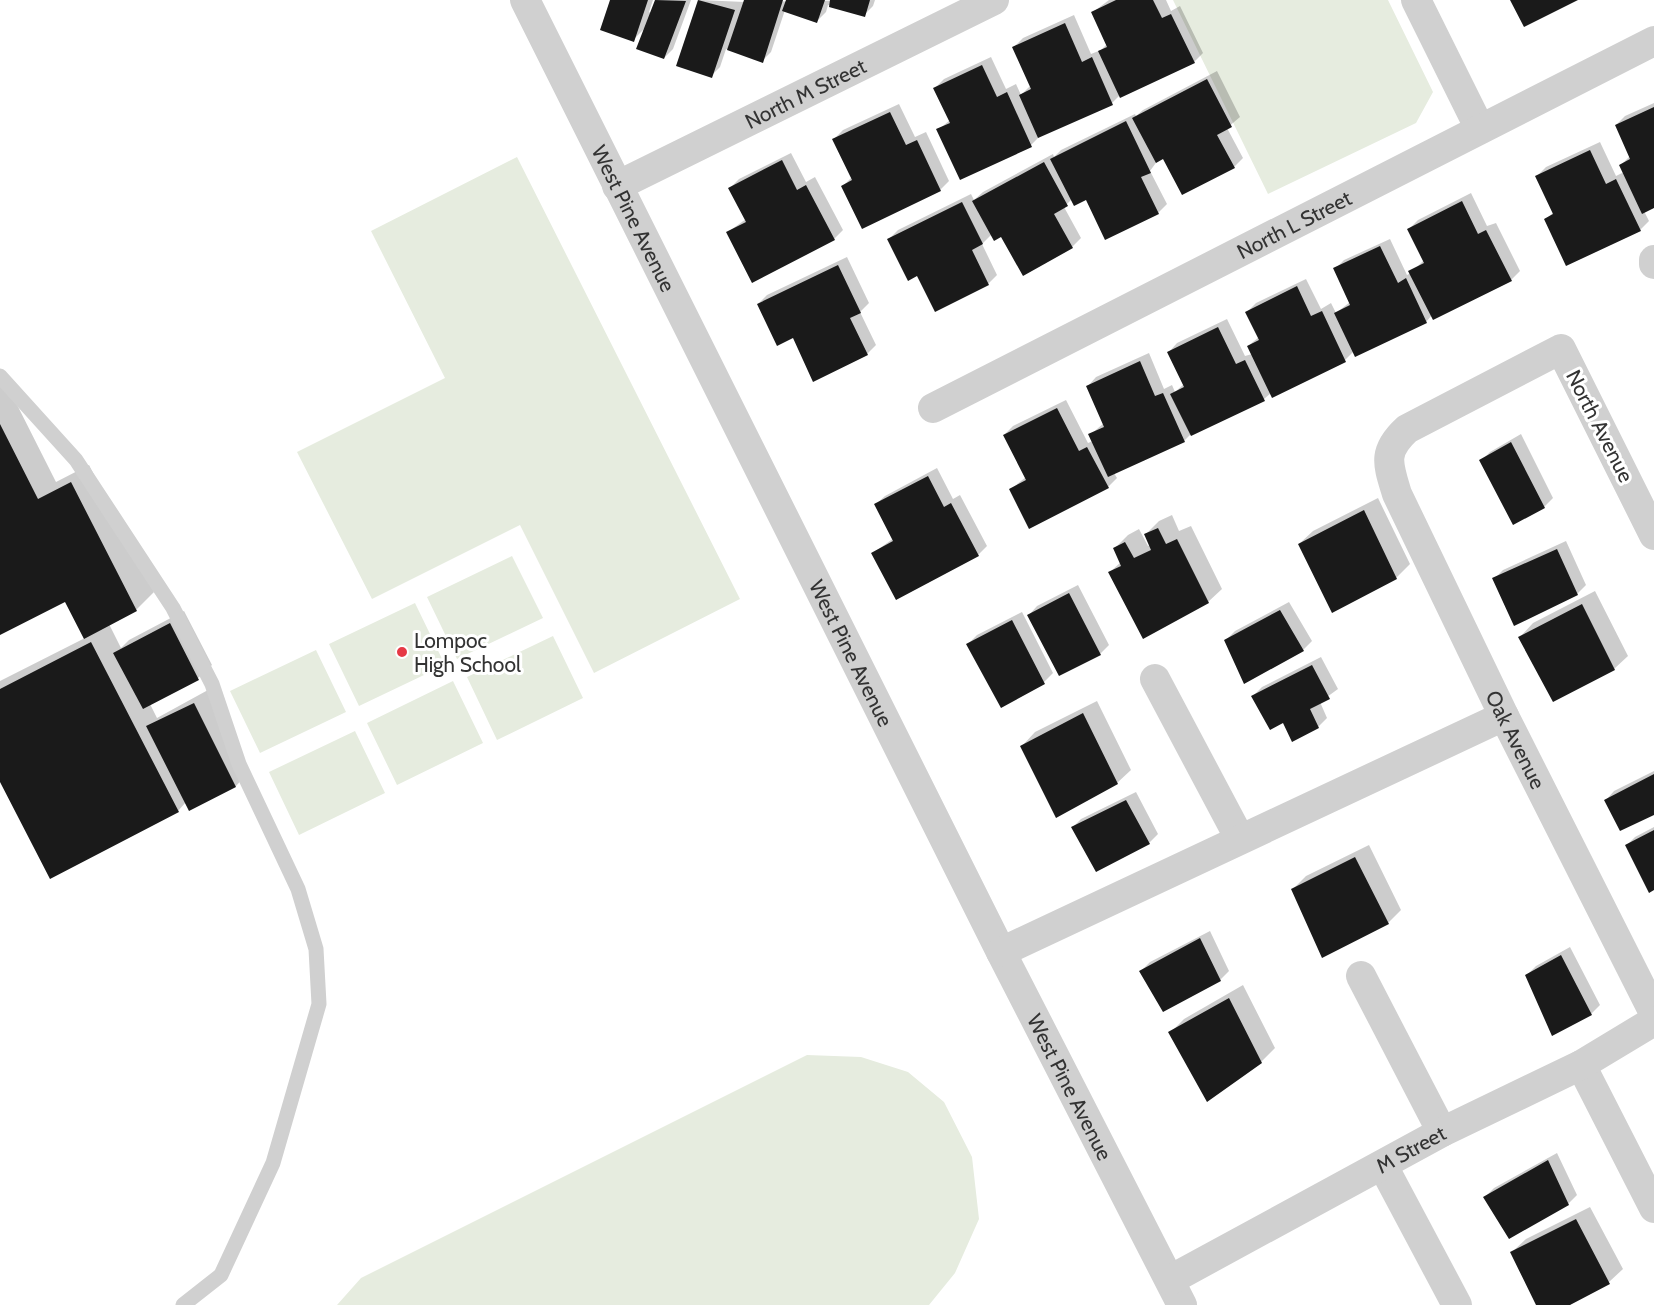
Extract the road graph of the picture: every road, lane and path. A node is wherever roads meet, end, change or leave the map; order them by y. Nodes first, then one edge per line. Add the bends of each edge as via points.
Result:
1 (525, 0) edge
2 (1416, 0) edge
3 (981, 3) edge
4 (1654, 41) edge
5 (1480, 129) junction
6 (617, 186) junction
7 (1561, 349) joint
8 (0, 376) edge
9 (933, 408) dead end
10 (1654, 535) edge
11 (1155, 679) dead end
12 (1504, 716) junction
13 (1240, 839) junction
14 (1001, 952) junction
15 (1361, 976) dead end
16 (1654, 1013) edge
17 (1654, 1021) edge
18 (1581, 1065) junction
19 (1442, 1132) junction
20 (1383, 1166) junction
21 (1654, 1209) edge
22 (1176, 1292) edge
23 (183, 1305) edge
24 (1457, 1305) edge

1 - 6 street, West Pine Avenue
2 - 5 street
3 - 6 street, North M Street
4 - 5 street, North L Street
5 - 9 street, North L Street
6 - 14 street, West Pine Avenue
7 - 10 street, North Avenue
7 - 12 street, Oak Avenue via 1407,429 1393,442 1388,462 1397,494
8 - 23 lane via 76,460 173,608 212,684 239,764 298,889 316,949 319,1004 273,1163 221,1275
11 - 13 street
12 - 13 street
12 - 16 street, Oak Avenue
13 - 14 street
14 - 22 street, West Pine Avenue
15 - 19 street
17 - 18 street, M Street
18 - 19 street, M Street
18 - 21 street
19 - 20 street, M Street
20 - 22 street, M Street
20 - 24 street

